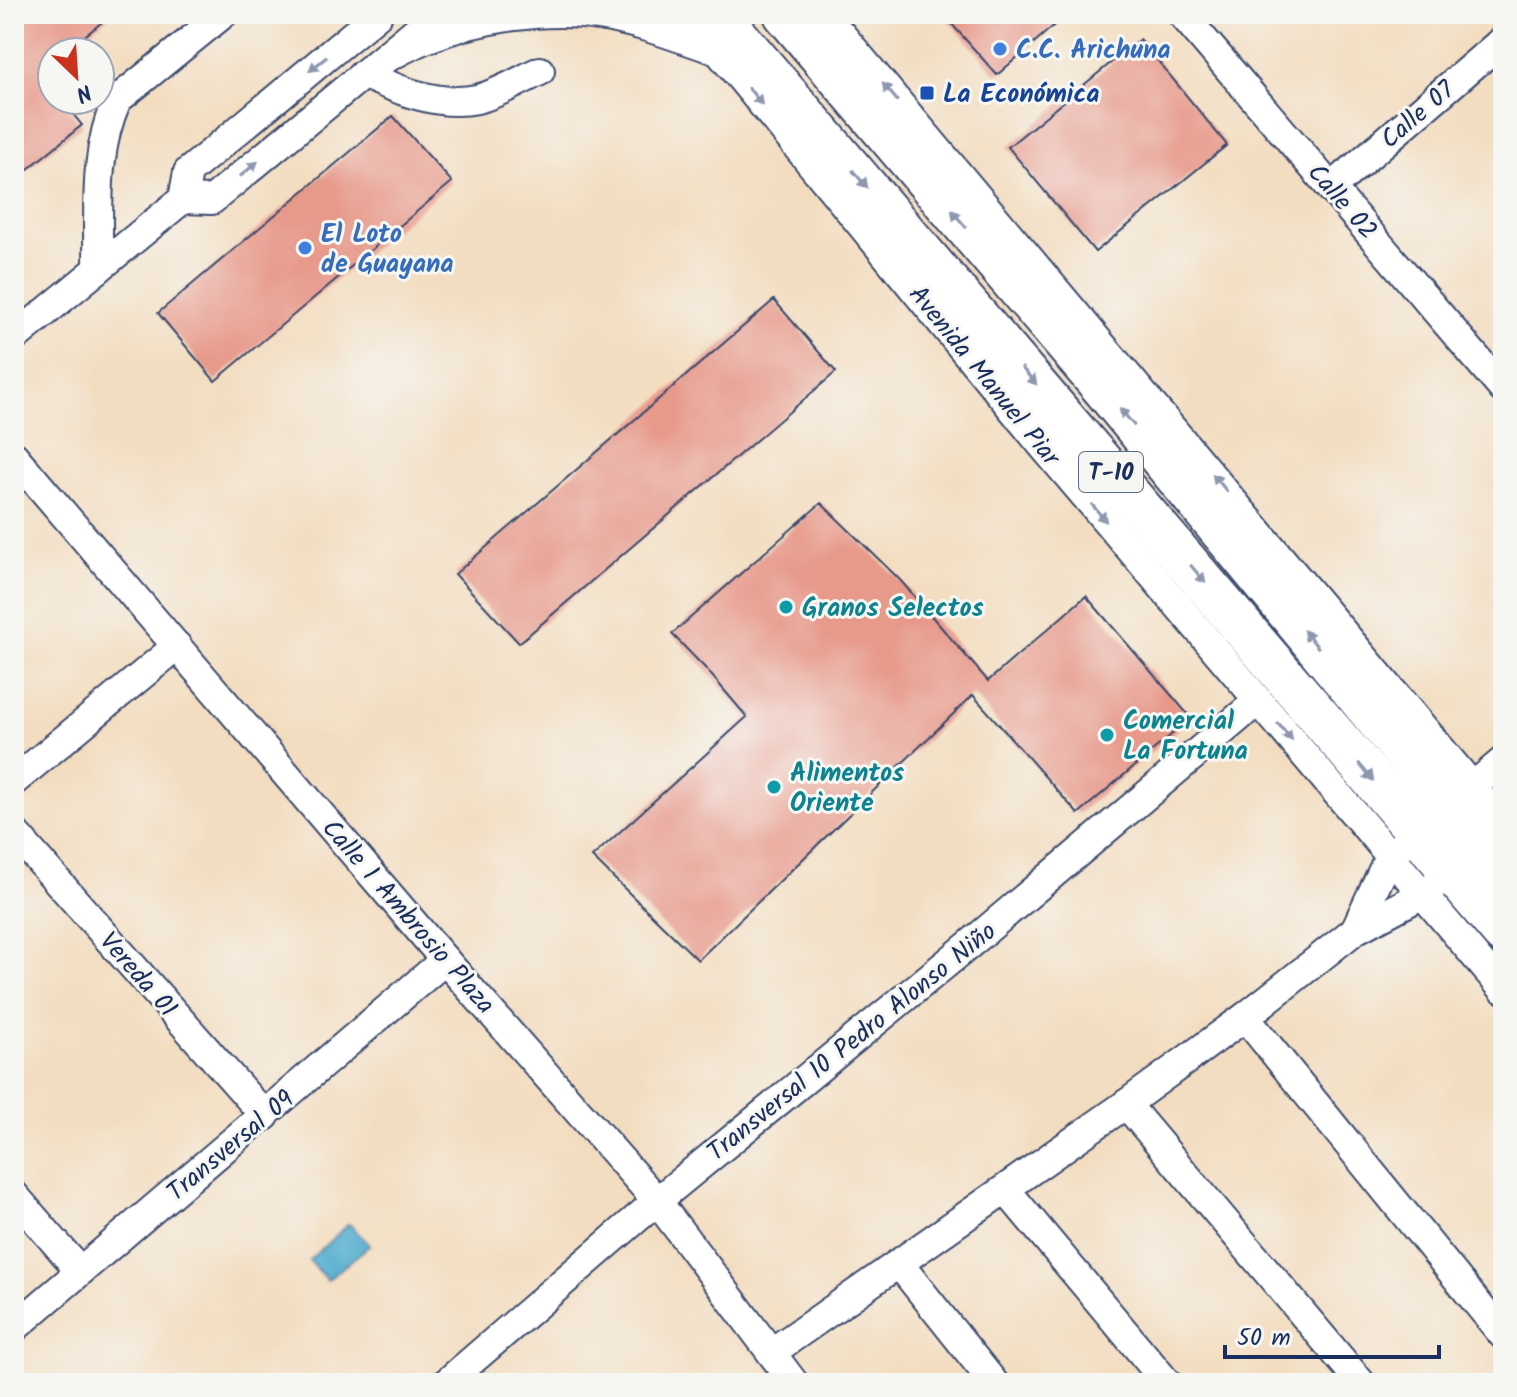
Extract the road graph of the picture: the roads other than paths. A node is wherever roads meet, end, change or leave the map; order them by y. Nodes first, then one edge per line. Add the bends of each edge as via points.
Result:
1 (223, 14) edge
2 (378, 14) edge
3 (436, 14) edge
4 (688, 14) edge
5 (785, 14) edge
6 (824, 14) edge
7 (1182, 14) edge
8 (358, 26) edge
9 (718, 32) edge
10 (1503, 40) edge
11 (371, 68) junction
12 (540, 71) dead end
13 (1331, 188) junction
14 (183, 199) junction
15 (98, 269) junction
16 (1033, 282) junction
17 (14, 338) edge
18 (1503, 389) edge
19 (14, 456) edge
20 (177, 646) junction
21 (1258, 701) junction
22 (1503, 761) edge
23 (14, 781) edge
24 (1432, 820) junction
25 (14, 832) edge
26 (1478, 856) edge
27 (1489, 923) edge
28 (1355, 930) junction
29 (445, 960) junction
30 (1503, 989) edge
31 (1245, 1017) junction
32 (1126, 1104) junction
33 (265, 1116) junction
34 (1006, 1190) junction
35 (14, 1195) edge
36 (657, 1201) junction
37 (900, 1265) junction
38 (80, 1271) junction
39 (14, 1328) edge
40 (1503, 1335) edge
41 (772, 1352) junction
42 (446, 1383) edge
43 (794, 1383) edge
44 (994, 1383) edge
45 (1167, 1383) edge
46 (1361, 1383) edge

1 - 15 street via 117,100 101,150
2 - 8 street
3 - 11 street
4 - 9 street, Avenida Manuel Piar / T-10
16 -> 5 highway, Avenida Manuel Piar / T-10
16 -> 6 street, Avenida Manuel Piar / T-10
7 - 13 street, Calle 02
8 -> 14 street via 188,172
9 - 11 street via 644,26 595,15 533,14 428,38
9 -> 21 street, Avenida Manuel Piar / T-10 via 1031,433
9 -> 24 highway, Avenida Manuel Piar / T-10
10 - 13 street, Calle 07
11 - 12 street via 396,89 435,100 477,99
14 -> 11 street via 212,200
13 - 18 street, Calle 02
14 - 15 street
15 - 17 street
24 -> 16 highway, Avenida Manuel Piar / T-10
19 - 20 street, Calle 1 Ambrosio Plaza
20 - 23 street
20 - 29 street, Calle 1 Ambrosio Plaza
21 -> 24 street, Avenida Manuel Piar / T-10
21 - 36 street, Transversal 10 Pedro Alonso Niño
22 - 24 street
24 - 26 highway, Avenida Manuel Piar / T-10
24 - 26 street, Avenida Manuel Piar / T-10
24 - 28 street
25 - 33 street, Vereda 01
26 - 27 highway, Avenida Manuel Piar / T-10
26 - 28 street
27 - 30 street, Avenida Manuel Piar / T-10
28 - 31 street
29 - 33 street, Transversal 09
29 - 36 street, Calle 1 Ambrosio Plaza
31 - 32 street
31 - 40 street
32 - 34 street
32 - 46 street
33 - 38 street, Transversal 09
34 - 37 street
34 - 45 street
35 - 38 street
36 - 41 street, Calle 1 Ambrosio Plaza
36 - 42 street, Transversal 10 Pedro Alonso Niño
37 - 41 street
37 - 44 street
38 - 39 street, Transversal 09
41 - 43 street, Calle 1 Ambrosio Plaza

